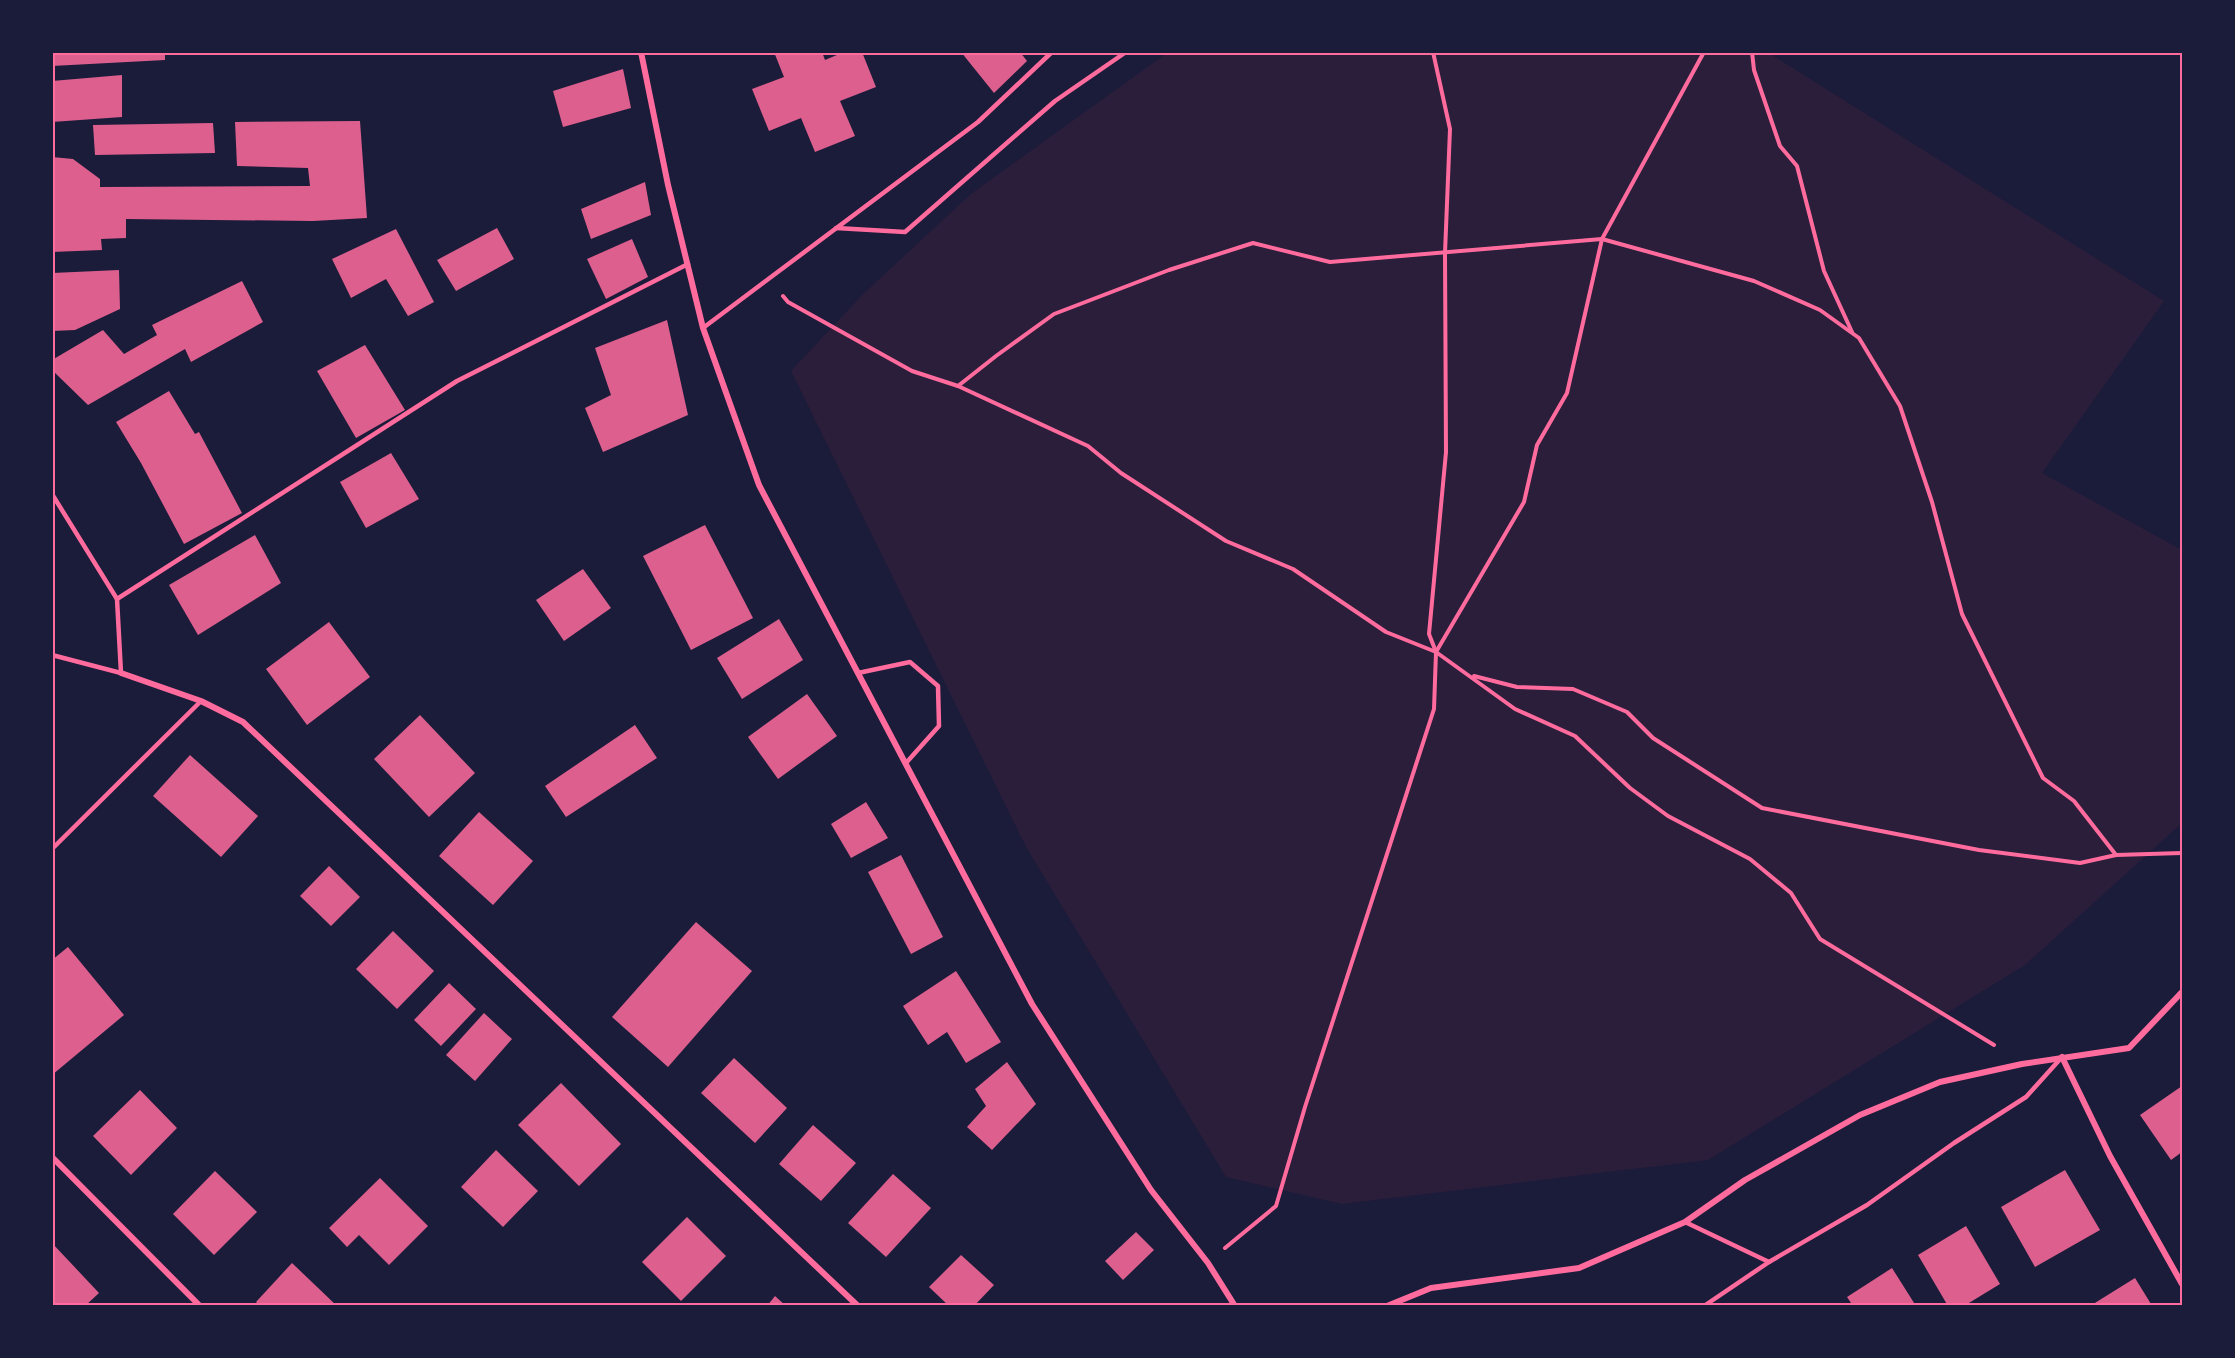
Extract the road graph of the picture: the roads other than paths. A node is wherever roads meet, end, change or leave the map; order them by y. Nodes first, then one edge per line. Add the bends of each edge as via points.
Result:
1 (641, 52) edge
2 (1052, 52) edge
3 (1126, 52) edge
4 (836, 228) junction
5 (688, 264) junction
6 (703, 328) junction
7 (52, 494) edge
8 (117, 599) junction
9 (52, 655) edge
10 (121, 673) junction
11 (858, 673) junction
12 (201, 701) junction
13 (906, 763) junction
14 (52, 849) edge
15 (2182, 992) edge
16 (2062, 1058) junction
17 (52, 1157) edge
18 (1685, 1222) junction
19 (1769, 1262) junction
20 (2182, 1284) edge
21 (200, 1305) edge
22 (858, 1305) edge
23 (1236, 1305) edge
24 (1387, 1305) edge
25 (1704, 1305) edge

1 - 5 street
2 - 4 lane via 978,122
3 - 4 lane via 1055,101 905,232
4 - 6 lane
5 - 6 street
5 - 8 lane via 457,381
6 - 11 street via 759,485
7 - 8 lane
8 - 10 lane
9 - 10 lane
10 - 12 street
11 - 13 street
11 - 13 lane via 910,662 938,686 939,726
12 - 14 lane
12 - 22 street via 243,722
13 - 23 street via 1032,1004 1151,1190
15 - 16 street via 2129,1048
16 - 18 street via 1940,1082 1860,1115 1745,1180
16 - 19 lane via 2026,1097 1868,1205
16 - 20 street via 2110,1156
17 - 21 street
18 - 19 lane
18 - 24 street via 1579,1268 1431,1288
19 - 25 lane

